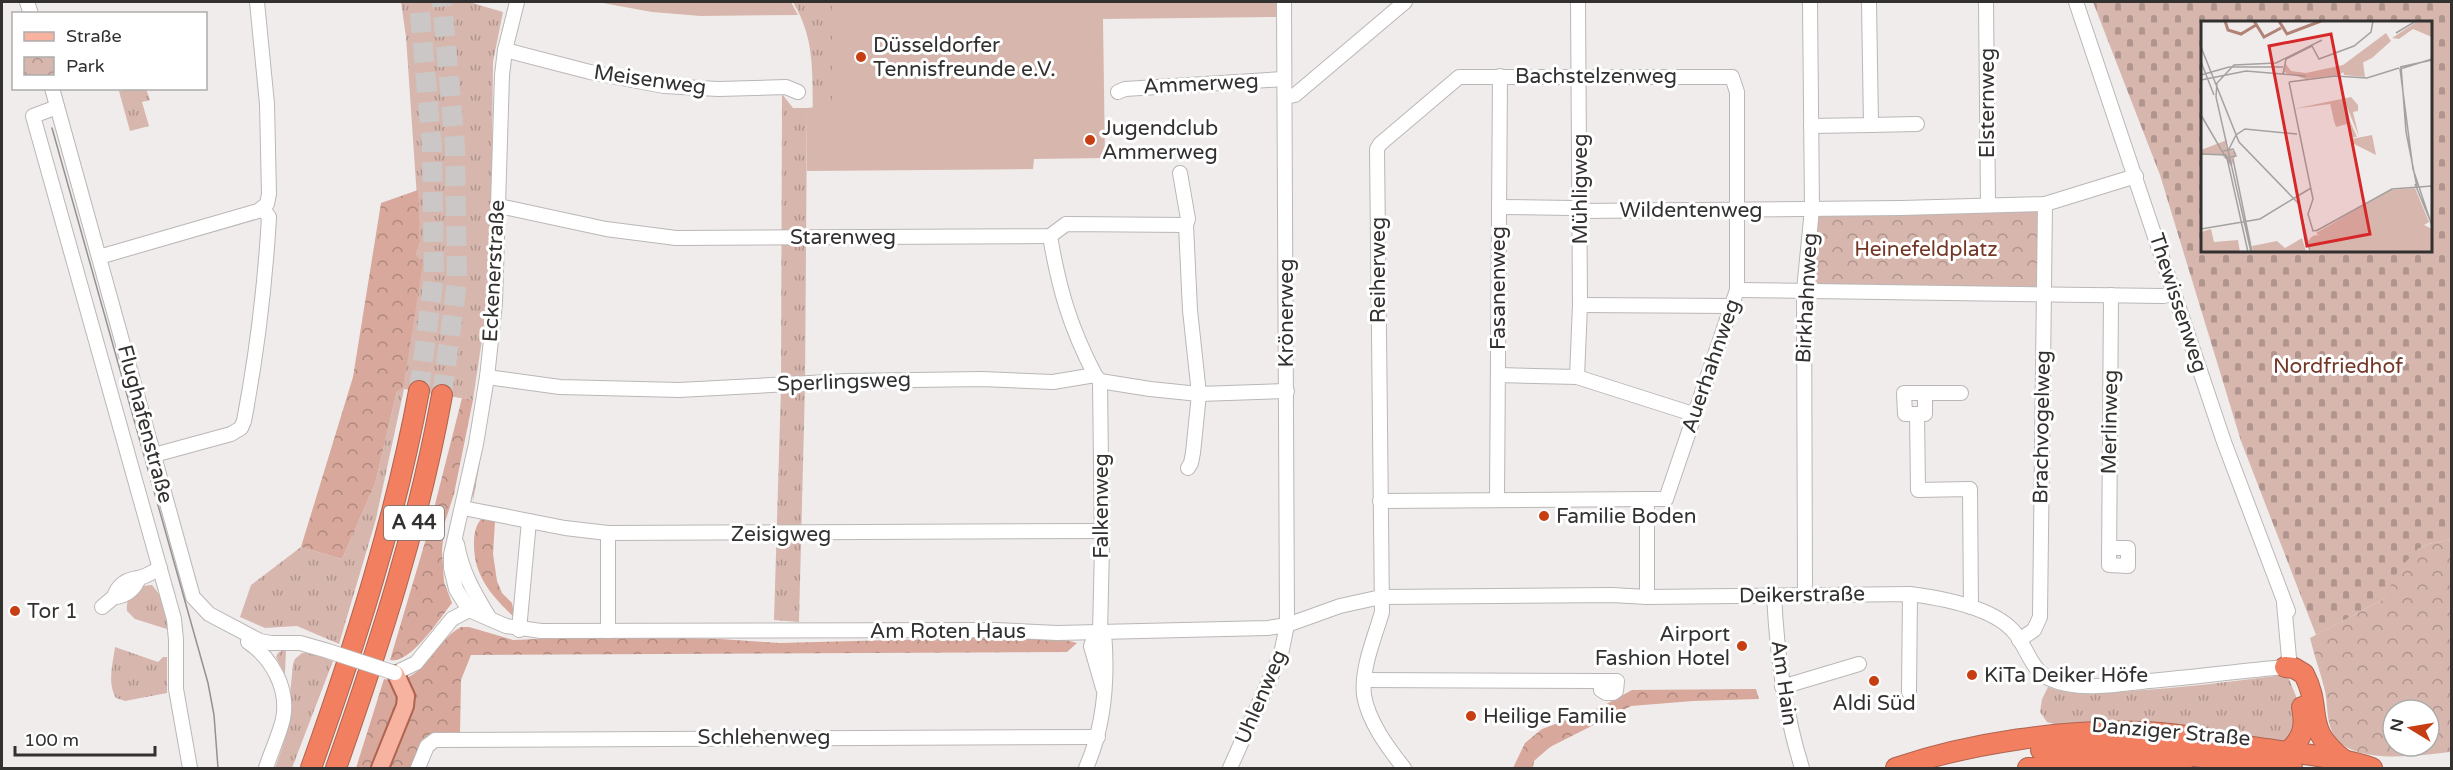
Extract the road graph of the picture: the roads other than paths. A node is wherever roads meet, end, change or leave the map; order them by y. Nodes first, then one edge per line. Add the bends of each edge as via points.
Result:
1 (257, 2) edge
2 (517, 2) edge
3 (1284, 2) edge
4 (1406, 2) edge
5 (1578, 2) edge
6 (1810, 2) edge
7 (1869, 2) edge
8 (1986, 2) edge
9 (2076, 2) edge
10 (505, 50) junction
11 (1500, 76) junction
12 (1579, 76) junction
13 (1459, 77) joint
14 (1732, 77) joint
15 (1284, 79) junction
16 (53, 90) edge
17 (798, 92) dead end
18 (1118, 92) dead end
19 (1285, 97) junction
20 (57, 106) junction
21 (1917, 124) dead end
22 (1871, 125) junction
23 (1811, 126) junction
24 (1180, 173) dead end
25 (2136, 176) junction
26 (2045, 204) junction
27 (1988, 205) junction
28 (499, 206) junction
29 (1499, 207) junction
30 (264, 209) junction
31 (1812, 209) junction
32 (1737, 210) junction
33 (1580, 211) junction
34 (1186, 225) junction
35 (1050, 236) junction
36 (99, 257) junction
37 (1737, 290) junction
38 (1804, 290) junction
39 (2044, 293) junction
40 (2174, 294) junction
41 (2111, 295) junction
42 (1580, 305) junction
43 (1732, 306) junction
44 (1498, 375) junction
45 (487, 377) junction
46 (1577, 377) junction
47 (1098, 378) junction
48 (419, 391) tunnel mouth
49 (1287, 392) junction
50 (1925, 393) junction
51 (1961, 393) dead end
52 (442, 394) tunnel mouth
53 (1199, 394) junction
54 (1693, 414) junction
55 (1917, 414) junction
56 (154, 455) junction
57 (1188, 468) dead end
58 (1647, 499) junction
59 (1497, 500) junction
60 (1380, 501) junction
61 (463, 508) junction
62 (529, 521) junction
63 (1102, 531) junction
64 (608, 533) junction
65 (456, 540) junction
66 (2109, 548) dead end
67 (160, 568) junction
68 (1910, 594) junction
69 (1774, 595) junction
70 (1805, 595) junction
71 (1381, 597) junction
72 (1647, 597) junction
73 (102, 606) dead end
74 (1971, 607) junction
75 (469, 610) junction
76 (361, 618) junction
77 (490, 619) junction
78 (1287, 625) junction
79 (231, 626) junction
80 (519, 630) junction
81 (608, 632) junction
82 (1100, 632) junction
83 (1057, 633) junction
84 (2019, 640) junction
85 (276, 643) junction
86 (1091, 646) junction
87 (266, 656) junction
88 (1859, 664) dead end
89 (2292, 668) junction
90 (395, 673) junction
91 (1365, 680) junction
92 (1601, 681) dead end
93 (1782, 687) junction
94 (1103, 688) junction
95 (1909, 692) dead end
96 (355, 715) junction
97 (1098, 737) junction
98 (2290, 760) edge
99 (2347, 763) junction
100 (190, 768) edge
101 (266, 768) edge
102 (299, 768) edge
103 (311, 768) edge
104 (336, 768) edge
105 (348, 768) edge
106 (381, 768) edge
107 (418, 768) edge
108 (1086, 768) edge
109 (1230, 768) edge
110 (1404, 768) edge
111 (1802, 768) edge
112 (1896, 768) edge
113 (1940, 768) edge
114 (2028, 768) edge
115 (2182, 768) edge
116 (2372, 768) edge

1 - 30 street via 267,104 269,194
2 - 10 street, Eckenerstraße
3 - 15 street, Krönerweg
4 - 19 street via 1295,95
5 - 12 street, Mühligweg
6 - 23 street, Birkhahnweg
7 - 22 street
8 - 27 street, Elsternweg
9 - 25 street, Thewissenweg
10 - 17 street, Meisenweg via 664,86 786,87
10 - 28 street, Eckenerstraße
11 - 12 street, Bachstelzenweg
11 - 13 street, Bachstelzenweg
11 - 29 street, Fasanenweg
12 - 14 street, Bachstelzenweg
12 - 33 street, Mühligweg
13 - 60 street, Reiherweg via 1377,149
14 - 32 street, Auerhahnweg via 1737,92
15 - 18 street, Ammerweg via 1125,88
15 - 19 street, Krönerweg
16 - 20 street, Flughafenstraße
19 - 49 street, Krönerweg
20 - 36 street, Flughafenstraße
20 - 67 street, Flughafenstraße via 33,116
21 - 22 street
22 - 23 street
23 - 31 street, Birkhahnweg
24 - 34 street
25 - 26 street
25 - 40 street, Thewissenweg
26 - 27 street
26 - 39 street, Brachvogelweg
27 - 31 street
28 - 35 street, Starenweg via 606,229 676,238
28 - 45 street, Eckenerstraße
29 - 33 street, Wildentenweg
29 - 44 street, Fasanenweg
30 - 36 street
30 - 56 street via 269,217 265,286 241,428
31 - 32 street, Wildentenweg
31 - 38 street, Birkhahnweg
32 - 33 street, Wildentenweg
32 - 37 street, Auerhahnweg
33 - 42 street, Mühligweg
34 - 35 street, Starenweg via 1066,224
34 - 53 street
35 - 47 street, Falkenweg via 1072,328
36 - 56 street, Flughafenstraße
37 - 38 street
37 - 43 street, Auerhahnweg
38 - 39 street
38 - 70 street, Birkhahnweg
39 - 41 street
39 - 84 street, Brachvogelweg via 2040,617 2034,630
40 - 41 street
40 - 89 street, Thewissenweg via 2297,640
41 - 66 street, Merlinweg
42 - 43 street
42 - 46 street, Mühligweg
43 - 54 street, Auerhahnweg
44 - 46 street
44 - 59 street, Fasanenweg
45 - 47 street, Sperlingsweg via 560,387 679,390 848,381 1053,382
45 - 61 street, Eckenerstraße
46 - 54 street
47 - 53 street, Sperlingsweg
47 - 63 street, Falkenweg
48 - 76 highway, A 44 via 396,503
49 - 53 street, Sperlingsweg
49 - 78 street, Krönerweg
50 - 51 street
50 - 55 street via 1925,414
50 - 55 street via 1904,393 1905,414
52 - 96 highway, A 44 via 403,566
53 - 57 street
54 - 58 street, Auerhahnweg via 1666,499
55 - 74 street via 1918,490 1970,489
56 - 79 street, Flughafenstraße via 193,597 209,614
58 - 59 street
58 - 72 street
59 - 60 street
60 - 71 street, Reiherweg
61 - 62 street, Zeisigweg
61 - 65 street, Eckenerstraße
62 - 64 street, Zeisigweg
62 - 80 street
63 - 64 street, Zeisigweg
63 - 82 street, Falkenweg
64 - 81 street
65 - 75 street, Eckenerstraße via 452,577
65 - 77 street, Eckenerstraße via 460,562
67 - 73 street
67 - 100 street, Flughafenstraße via 176,628 176,689
68 - 70 street, Deikerstraße
68 - 74 street, Deikerstraße
68 - 95 street
69 - 70 street, Deikerstraße
69 - 72 street, Deikerstraße
69 - 93 street, Am Hain
71 - 72 street, Deikerstraße
71 - 78 street, Deikerstraße via 1340,606
71 - 91 street, Reiherweg via 1382,612
74 - 84 street, Deikerstraße via 2003,623
75 - 77 street, Am Roten Haus
75 - 90 street via 452,619 416,663
76 - 102 highway via 347,634
76 - 103 highway, A 44
77 - 80 street, Am Roten Haus
78 - 82 street, Am Roten Haus
78 - 109 street, Uhlenweg via 1281,654
79 - 85 street, Flughafenstraße via 260,641
79 - 87 street via 238,636
80 - 81 street, Am Roten Haus
81 - 83 street, Am Roten Haus
82 - 83 street, Am Roten Haus
82 - 86 street
82 - 94 street via 1107,676
83 - 86 street
84 - 89 street, Deikerstraße via 2045,676 2074,685
85 - 87 street
85 - 90 street, Flughafenstraße, bridge via 300,643
86 - 94 street
87 - 101 street via 284,704 281,726
88 - 93 street
89 - 98 highway via 2305,725
89 - 99 highway via 2307,681 2320,736
90 - 106 main road via 406,696 405,706
91 - 92 street
91 - 110 street via 1370,713
93 - 111 street, Am Hain
94 - 97 street
96 - 104 highway, A 44
96 - 105 highway
97 - 107 street, Schlehenweg via 431,742
97 - 108 street
98 - 99 highway
98 - 112 highway via 2144,732 2078,732 1930,757
98 - 113 highway, Danziger Straße via 2096,748 2018,752
99 - 116 highway
114 - 115 highway, Danziger Straße

